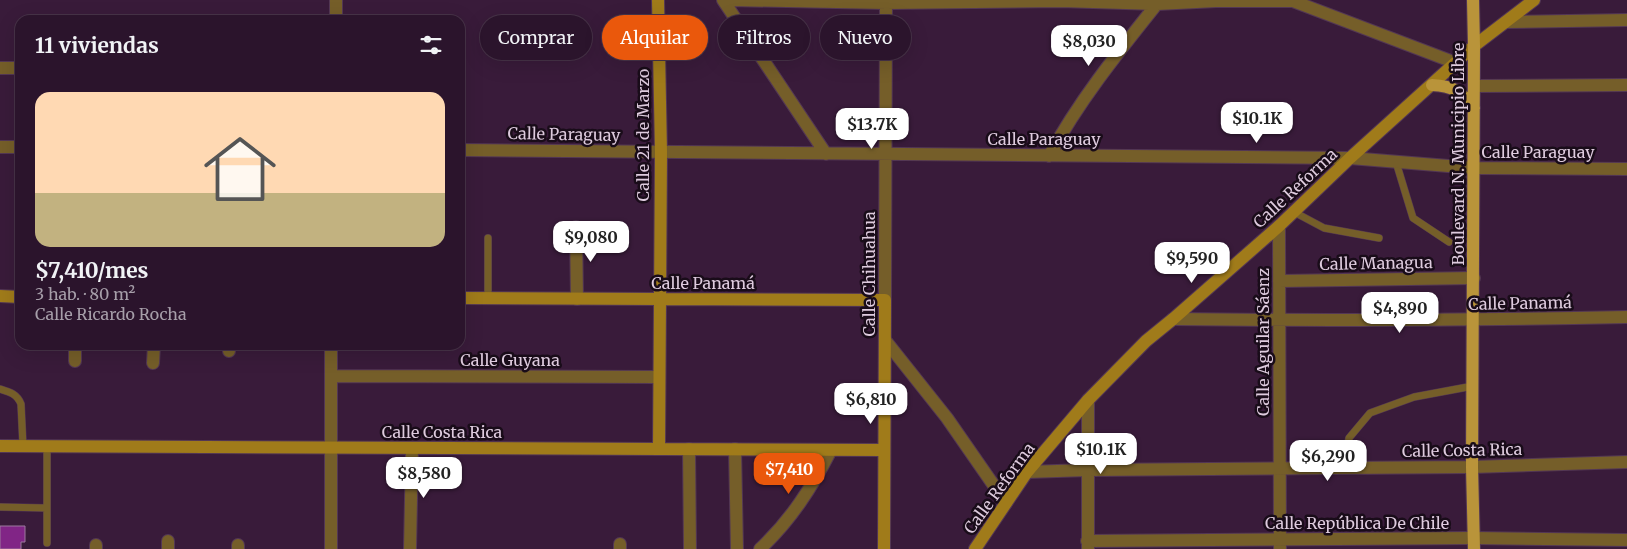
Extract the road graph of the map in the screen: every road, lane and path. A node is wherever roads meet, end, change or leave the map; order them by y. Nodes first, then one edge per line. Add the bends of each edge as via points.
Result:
1 (336, 0) edge
2 (658, 0) edge
3 (723, 0) edge
4 (730, 0) edge
5 (1292, 0) edge
6 (1473, 0) edge
7 (1534, 0) edge
8 (886, 2) edge
9 (1158, 2) edge
10 (336, 15) edge
11 (1627, 20) edge
12 (1506, 22) junction
13 (1474, 46) junction
14 (1456, 63) junction
15 (0, 68) edge
16 (15, 68) edge
17 (1432, 85) junction
18 (1474, 86) junction
19 (1627, 86) edge
20 (1474, 108) junction
21 (0, 147) edge
22 (15, 147) edge
23 (465, 150) edge
24 (661, 152) junction
25 (826, 154) junction
26 (886, 154) junction
27 (1049, 156) junction
28 (1350, 158) junction
29 (1396, 162) junction
30 (1473, 168) junction
31 (1627, 168) edge
32 (1294, 212) junction
33 (1279, 226) junction
34 (576, 227) dead end
35 (488, 238) dead end
36 (1379, 238) dead end
37 (1449, 242) dead end
38 (1474, 278) junction
39 (1279, 281) junction
40 (0, 296) edge
41 (15, 296) edge
42 (465, 298) edge
43 (488, 299) junction
44 (577, 299) junction
45 (659, 299) junction
46 (885, 300) junction
47 (1627, 317) edge
48 (1173, 319) junction
49 (1474, 320) junction
50 (1279, 321) junction
51 (885, 340) junction
52 (75, 350) edge
53 (154, 350) edge
54 (331, 350) edge
55 (75, 361) dead end
56 (153, 363) dead end
57 (331, 376) junction
58 (659, 377) junction
59 (1473, 386) junction
60 (0, 389) edge
61 (1088, 400) junction
62 (0, 446) edge
63 (23, 446) junction
64 (47, 446) junction
65 (330, 447) junction
66 (412, 448) junction
67 (659, 449) junction
68 (688, 449) junction
69 (735, 449) junction
70 (831, 450) junction
71 (884, 450) junction
72 (1627, 462) edge
73 (1472, 467) junction
74 (1280, 468) junction
75 (1344, 468) junction
76 (1087, 470) junction
77 (1027, 472) junction
78 (1006, 503) junction
79 (0, 507) edge
80 (47, 508) junction
81 (1627, 540) edge
82 (47, 543) dead end
83 (1280, 544) edge
84 (1473, 544) edge
85 (1087, 545) edge
86 (331, 549) edge
87 (410, 549) edge
88 (690, 549) edge
89 (737, 549) edge
90 (760, 549) edge
91 (884, 549) edge
92 (976, 549) edge

1 - 10 street
2 - 24 street, Calle 21 de Marzo
3 - 25 street
4 - 8 street
5 - 9 street
5 - 14 street
6 - 13 main road, Boulevard N. Municipio Libre
7 - 12 street, Calle Reforma
8 - 9 street
8 - 26 street, Calle Chihuahua
9 - 27 street via 1104,70
11 - 12 street
12 - 13 street, Calle Reforma
13 - 14 street, Calle Reforma
13 - 18 main road, Boulevard N. Municipio Libre
14 - 17 street, Calle Reforma
15 - 16 street
17 - 20 main road via 1454,88
17 - 28 street, Calle Reforma
18 - 19 street
18 - 20 main road, Boulevard N. Municipio Libre
20 - 30 main road, Boulevard N. Municipio Libre
21 - 22 street
23 - 24 street, Calle Paraguay
24 - 25 street, Calle Paraguay
24 - 45 street, Calle 21 de Marzo
25 - 26 street, Calle Paraguay
26 - 27 street, Calle Paraguay
26 - 46 street, Calle Chihuahua
27 - 28 street, Calle Paraguay
28 - 29 street, Calle Paraguay
28 - 32 street, Calle Reforma
29 - 30 street, Calle Paraguay
29 - 37 lane via 1413,218
30 - 31 street, Calle Paraguay
30 - 38 main road, Boulevard N. Municipio Libre
32 - 33 street, Calle Reforma
32 - 36 lane via 1324,228
33 - 39 street, Calle Aguilar Sáenz
33 - 48 street, Calle Reforma
34 - 44 street
35 - 43 lane
38 - 39 street, Calle Managua
38 - 49 main road, Boulevard N. Municipio Libre
39 - 50 street, Calle Aguilar Sáenz
40 - 41 street
42 - 43 street, Calle Panamá
43 - 44 street, Calle Panamá
44 - 45 street, Calle Panamá
45 - 46 street, Calle Panamá
45 - 58 street, Calle 21 de Marzo
46 - 51 street, Calle Chihuahua
47 - 49 street, Calle Panamá
48 - 50 street, Calle Panamá
48 - 61 street, Calle Reforma via 1146,341
49 - 50 street, Calle Panamá
49 - 59 main road, Boulevard N. Municipio Libre
50 - 74 street, Calle Aguilar Sáenz
51 - 71 street, Calle Chihuahua
51 - 78 street via 947,418
52 - 55 street
53 - 56 street
54 - 57 street
57 - 58 street, Calle Guyana
57 - 65 street
58 - 67 street, Calle 21 de Marzo
59 - 73 main road, Boulevard N. Municipio Libre
59 - 75 lane via 1414,396 1370,413 1349,438
60 - 63 lane via 13,393 21,404
61 - 76 street
61 - 77 street, Calle Reforma
62 - 63 street, Calle Costa Rica
63 - 64 street, Calle Costa Rica
64 - 65 street, Calle Costa Rica
64 - 80 lane
65 - 66 street, Calle Costa Rica
65 - 86 street
66 - 67 street, Calle Costa Rica
66 - 87 street
67 - 68 street, Calle Costa Rica
68 - 69 street, Calle Costa Rica
68 - 88 street
69 - 70 street, Calle Costa Rica
69 - 89 street
70 - 71 street, Calle Costa Rica
70 - 90 street via 800,504
71 - 91 street, Calle Chihuahua
72 - 73 street, Calle Costa Rica
73 - 75 street, Calle Costa Rica
73 - 84 main road, Boulevard N. Municipio Libre
74 - 75 street, Calle Costa Rica
74 - 76 street, Calle Costa Rica
74 - 83 street, Calle Aguilar Sáenz
76 - 77 street, Calle Costa Rica
76 - 85 street
77 - 78 street, Calle Reforma
78 - 92 street, Calle Reforma
79 - 80 lane
80 - 82 lane
81 - 84 street, Calle República De Chile
83 - 84 street, Calle República De Chile
83 - 85 street, Calle República De Chile

